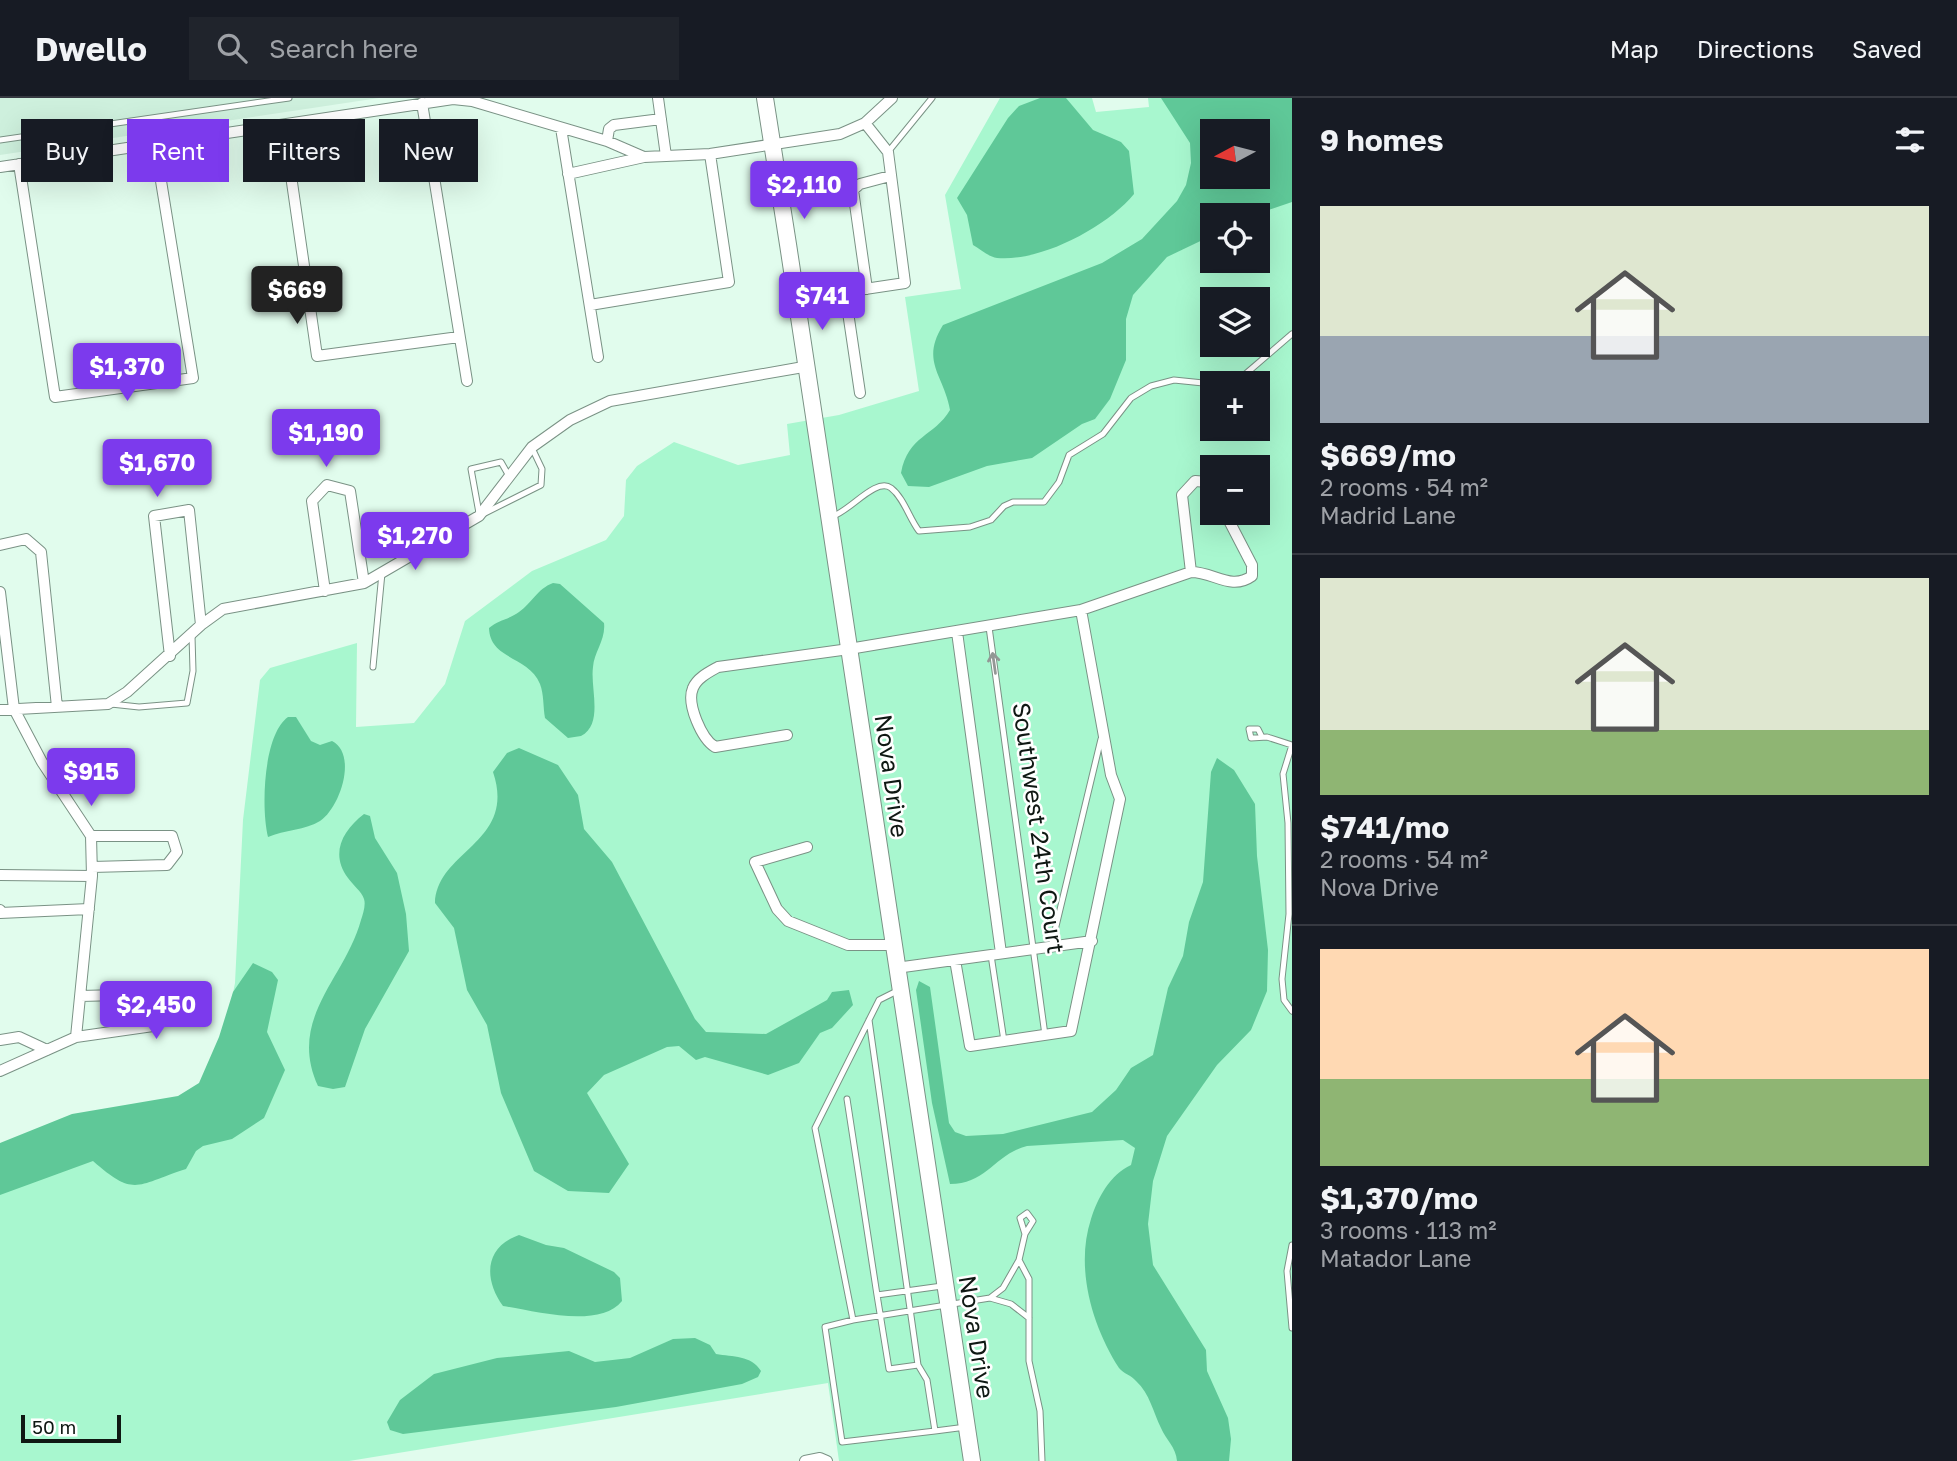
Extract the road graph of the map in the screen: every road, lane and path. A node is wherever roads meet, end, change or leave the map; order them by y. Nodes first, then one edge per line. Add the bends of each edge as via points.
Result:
1 (289, 98) edge
2 (658, 98) edge
3 (765, 98) edge
4 (932, 98) edge
5 (887, 100) edge
6 (422, 103) junction
7 (330, 119) edge
8 (661, 119) junction
9 (865, 122) junction
10 (561, 128) junction
11 (0, 140) edge
12 (607, 141) junction
13 (773, 145) junction
14 (127, 148) edge
15 (888, 152) junction
16 (710, 154) junction
17 (666, 156) junction
18 (644, 157) junction
19 (19, 164) junction
20 (0, 167) edge
21 (568, 174) junction
22 (890, 176) junction
23 (162, 182) edge
24 (292, 182) edge
25 (867, 289) junction
26 (590, 305) junction
27 (1292, 334) edge
28 (459, 337) junction
29 (598, 357) dead end
30 (810, 366) junction
31 (1249, 371) edge
32 (467, 380) dead end
33 (1200, 383) edge
34 (860, 393) dead end
35 (532, 447) junction
36 (509, 476) junction
37 (1200, 481) edge
38 (479, 516) junction
39 (830, 517) junction
40 (1231, 525) edge
41 (0, 545) edge
42 (1191, 572) junction
43 (382, 573) junction
44 (364, 583) junction
45 (325, 591) junction
46 (0, 592) edge
47 (1082, 610) junction
48 (201, 625) junction
49 (989, 627) junction
50 (957, 632) junction
51 (192, 634) junction
52 (849, 649) junction
53 (170, 656) junction
54 (373, 667) dead end
55 (108, 704) junction
56 (57, 708) junction
57 (14, 709) junction
58 (0, 710) edge
59 (1103, 730) junction
60 (787, 735) dead end
61 (1262, 737) dead end
62 (1292, 745) edge
63 (91, 836) junction
64 (807, 847) dead end
65 (92, 871) junction
66 (0, 875) edge
67 (89, 909) junction
68 (0, 910) edge
69 (1092, 941) junction
70 (893, 944) junction
71 (1051, 947) junction
72 (1034, 949) junction
73 (996, 954) junction
74 (955, 960) junction
75 (896, 968) junction
76 (900, 990) junction
77 (80, 996) junction
78 (1292, 1011) edge
79 (869, 1020) junction
80 (1045, 1035) junction
81 (76, 1037) junction
82 (0, 1040) edge
83 (1004, 1041) junction
84 (47, 1050) junction
85 (0, 1071) edge
86 (847, 1099) dead end
87 (1025, 1234) dead end
88 (1292, 1245) edge
89 (1019, 1259) junction
90 (945, 1285) junction
91 (909, 1290) junction
92 (877, 1295) junction
93 (990, 1298) junction
94 (947, 1303) junction
95 (912, 1310) junction
96 (881, 1315) junction
97 (1029, 1318) junction
98 (853, 1320) junction
99 (1292, 1328) edge
100 (918, 1364) junction
101 (966, 1427) junction
102 (935, 1431) junction
103 (805, 1461) edge
104 (827, 1461) edge
105 (972, 1461) edge
106 (1042, 1461) edge

1 - 11 lane
2 - 8 street
3 - 13 street, Nova Drive
4 - 15 lane
5 - 9 street
6 - 7 street
6 - 10 street via 472,102
6 - 28 street
8 - 12 street via 614,125
8 - 17 street
9 - 13 street via 840,134
9 - 15 street
10 - 12 street
10 - 21 street
12 - 18 street
13 - 16 street
13 - 30 street, Nova Drive
14 - 19 street
15 - 22 street
16 - 17 street
16 - 26 street via 729,282
17 - 18 street
18 - 21 street
19 - 20 street
19 - 23 street via 55,397 193,378
21 - 26 street
22 - 25 street via 853,190
22 - 25 street via 905,283
24 - 28 street via 317,356
25 - 34 street via 845,292
26 - 29 street
27 - 31 lane
28 - 32 street
30 - 35 street via 610,401 570,420
30 - 39 street, Nova Drive
33 - 39 lane via 1174,380 1131,398 1102,434 1069,456 1059,482 1044,502 1013,502 983,524 919,531 901,500 883,485 845,513
35 - 36 street
35 - 38 lane via 542,469 541,485
36 - 38 street
36 - 38 lane via 501,462 471,470
37 - 42 street via 1182,495
38 - 43 street
39 - 52 street, Nova Drive
40 - 42 street via 1252,565 1252,576 1228,583
41 - 56 street via 26,539 41,552
42 - 47 street
43 - 44 street
43 - 54 lane
44 - 45 street
44 - 45 street via 349,491 327,485 312,501
45 - 48 street via 223,610
46 - 57 street
47 - 49 street
47 - 59 street
48 - 51 street
48 - 53 street via 189,510 154,516
49 - 50 street
72 -> 49 lane, Southwest 24th Court
50 - 52 street
50 - 73 street
51 - 53 street
51 - 55 lane via 193,671 187,703
52 - 60 street via 718,667 705,673 692,688 692,707 706,742 715,747
52 - 70 street, Nova Drive
53 - 55 street
55 - 56 street
56 - 57 street
57 - 58 street
57 - 63 street via 42,762
59 - 69 street via 1120,799
59 - 71 lane
61 - 62 lane
62 - 78 lane via 1283,774 1289,914 1282,979 1284,1000
63 - 65 street
63 - 65 street via 172,836 177,852 167,865
64 - 70 street via 755,862 776,909 788,921 848,945
65 - 66 street
65 - 67 street
67 - 68 street
67 - 77 street
69 - 71 street
69 - 80 street via 1071,1031
70 - 75 street, Nova Drive
71 - 72 street
72 - 73 street
72 - 80 lane, Southwest 24th Court
73 - 74 street
73 - 83 lane
74 - 75 street
74 - 83 street via 970,1046
75 - 76 street, Nova Drive
76 - 79 lane via 879,1000
76 - 90 street, Nova Drive
77 - 81 street
77 - 81 street via 159,994 153,1026
79 - 91 lane
79 - 98 lane via 815,1128
80 - 83 street
81 - 84 street
82 - 84 street via 19,1037
84 - 85 street
86 - 92 lane
87 - 89 lane
88 - 99 lane via 1287,1271
89 - 93 lane via 1003,1288
89 - 97 lane via 1029,1279
90 - 91 lane
90 - 94 street, Nova Drive
91 - 92 lane
91 - 95 lane
92 - 96 lane
93 - 94 lane
93 - 97 lane via 1011,1304
94 - 95 lane
94 - 101 street, Nova Drive
95 - 96 lane
95 - 100 lane
96 - 98 lane
96 - 100 lane via 889,1369
97 - 106 lane via 1029,1361 1041,1411
98 - 102 lane via 825,1327 842,1442
100 - 102 lane via 927,1380
101 - 102 lane
101 - 105 street, Nova Drive
103 - 104 street

